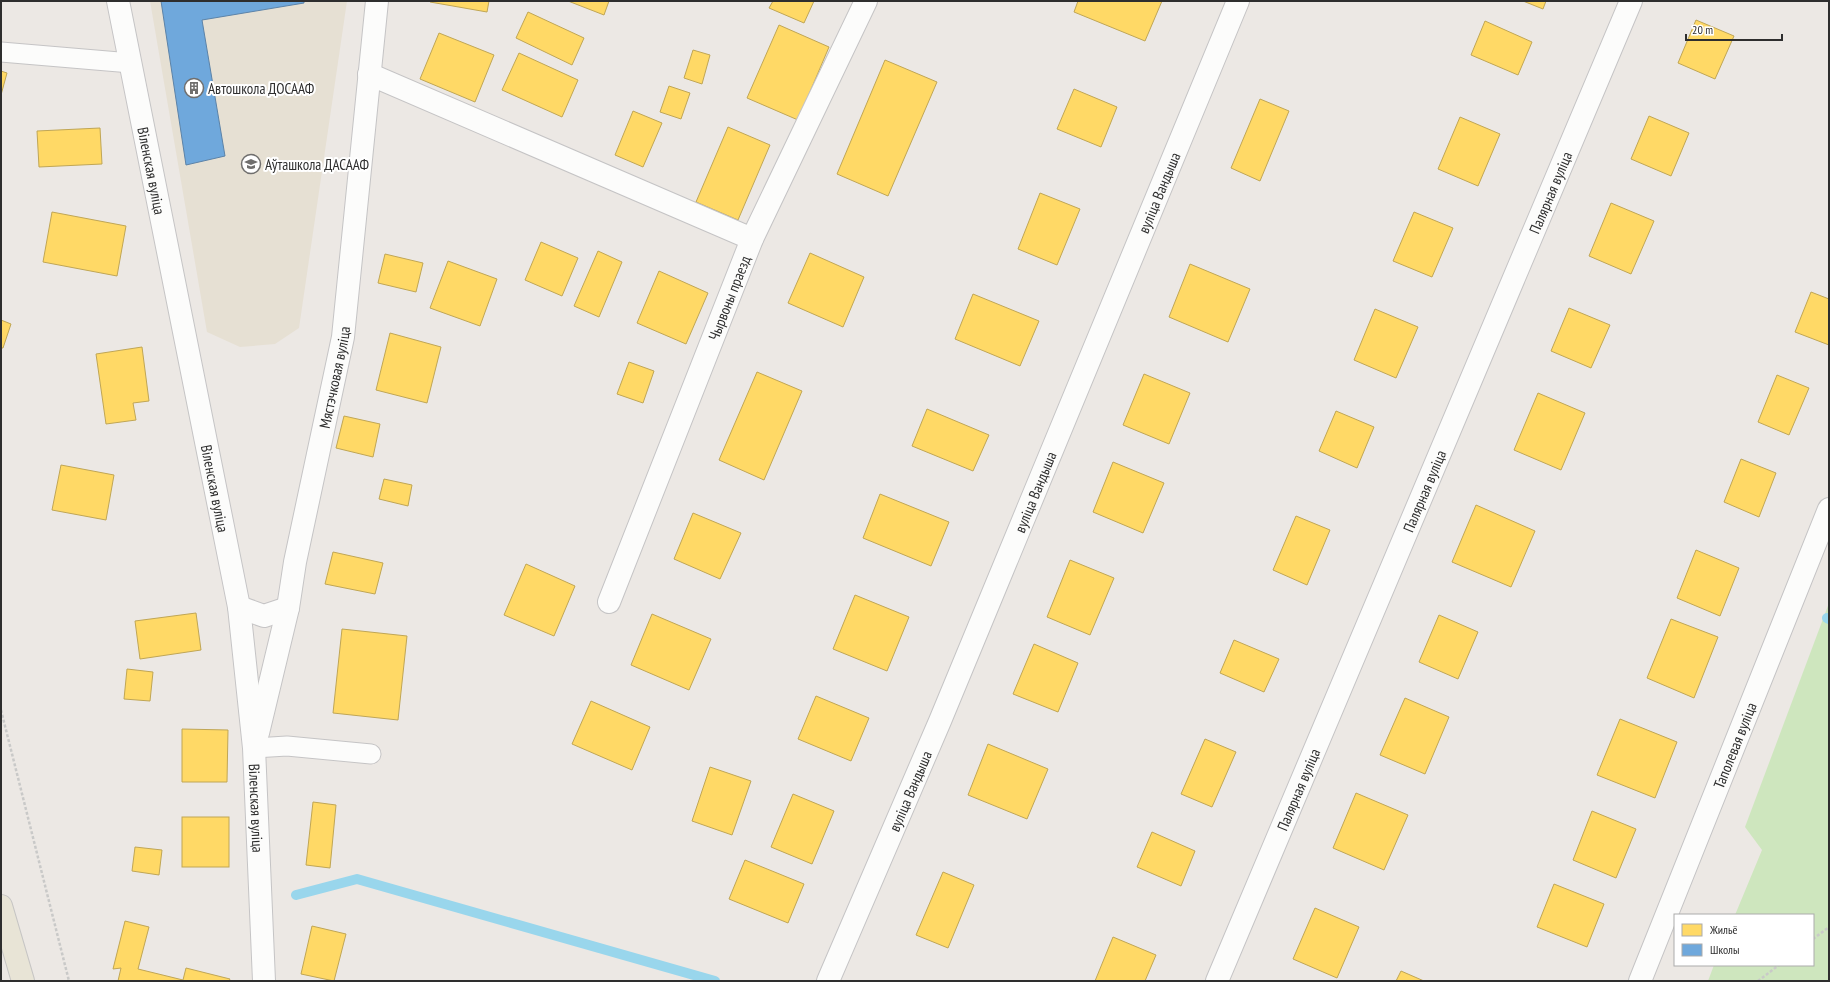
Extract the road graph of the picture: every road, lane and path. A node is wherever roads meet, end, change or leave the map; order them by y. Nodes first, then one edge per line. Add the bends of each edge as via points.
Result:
1 (118, 1) edge
2 (377, 1) edge
3 (866, 1) edge
4 (1238, 1) edge
5 (1631, 1) edge
6 (1, 52) edge
7 (130, 64) junction
8 (369, 74) junction
9 (752, 239) junction
10 (1829, 509) edge
11 (609, 602) dead end
12 (239, 607) junction
13 (288, 608) junction
14 (1, 710) edge
15 (254, 748) junction
16 (371, 754) dead end
17 (1, 906) edge
18 (1829, 927) edge
19 (1814, 938) edge
20 (1778, 966) edge
21 (23, 981) edge
22 (69, 981) edge
23 (264, 981) edge
24 (828, 981) edge
25 (1216, 981) edge
26 (1640, 981) edge
27 (1758, 981) edge

1 - 7 street, Віленская вуліца
2 - 8 street, Мястэчковая вуліца
3 - 9 street, Чырвоны праезд
4 - 24 street, вуліца Вандыша via 940,721
5 - 25 street, Палярная вуліца
6 - 7 lane
7 - 12 street, Віленская вуліца
8 - 9 street
8 - 13 street, Мястэчковая вуліца via 343,337 295,562
9 - 11 street, Чырвоны праезд
10 - 26 street, Таполевая вуліца
12 - 13 street via 264,616
12 - 15 street, Віленская вуліца
13 - 15 street, Мястэчковая вуліца
14 - 22 path
15 - 16 lane via 287,746
15 - 23 street, Віленская вуліца
17 - 21 main road
18 - 19 path
20 - 27 path

